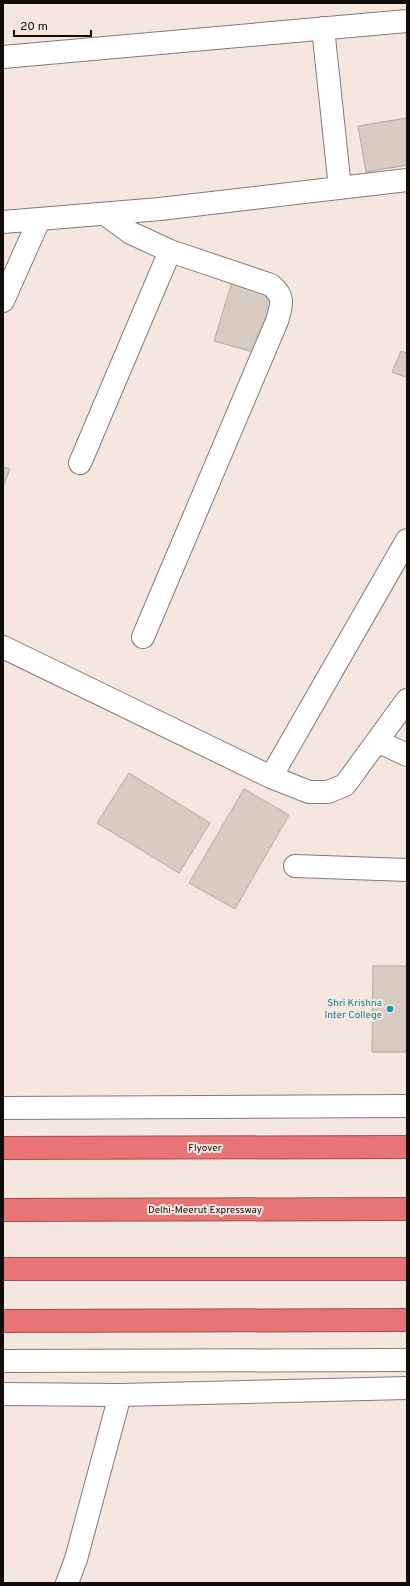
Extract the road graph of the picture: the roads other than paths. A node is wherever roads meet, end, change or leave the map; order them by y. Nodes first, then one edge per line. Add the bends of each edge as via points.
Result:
1 (407, 21) edge
2 (323, 28) junction
3 (3, 57) edge
4 (407, 180) edge
5 (340, 188) junction
6 (105, 214) junction
7 (39, 220) junction
8 (3, 222) edge
9 (170, 251) junction
10 (3, 301) edge
11 (80, 463) dead end
12 (407, 540) edge
13 (143, 638) dead end
14 (3, 647) edge
15 (407, 700) edge
16 (377, 741) junction
17 (407, 756) edge
18 (271, 777) junction
19 (295, 866) dead end
20 (407, 870) edge
21 (407, 1106) edge
22 (3, 1108) edge
23 (407, 1147) edge
24 (3, 1148) edge
25 (407, 1209) edge
26 (3, 1210) edge
27 (3, 1269) edge
28 (407, 1269) edge
29 (407, 1320) edge
30 (3, 1321) edge
31 (407, 1360) edge
32 (3, 1361) edge
33 (407, 1388) edge
34 (3, 1394) edge
35 (120, 1395) junction
36 (67, 1583) edge

1 - 2 street
2 - 3 street
2 - 5 street
4 - 5 street
5 - 6 street
6 - 7 street
6 - 9 street via 131,233
7 - 8 street
7 - 10 street
9 - 11 street
9 - 13 street via 271,285 280,293 282,304 278,321
12 - 18 street
14 - 18 street
15 - 16 street
16 - 17 street
16 - 18 street via 345,786 328,792 309,792
19 - 20 street
21 - 22 street
23 - 24 highway, Flyover
25 - 26 highway, Delhi-Meerut Expressway
27 - 28 highway
29 - 30 highway
31 - 32 street
33 - 35 street
34 - 35 street
35 - 36 street via 76,1559

